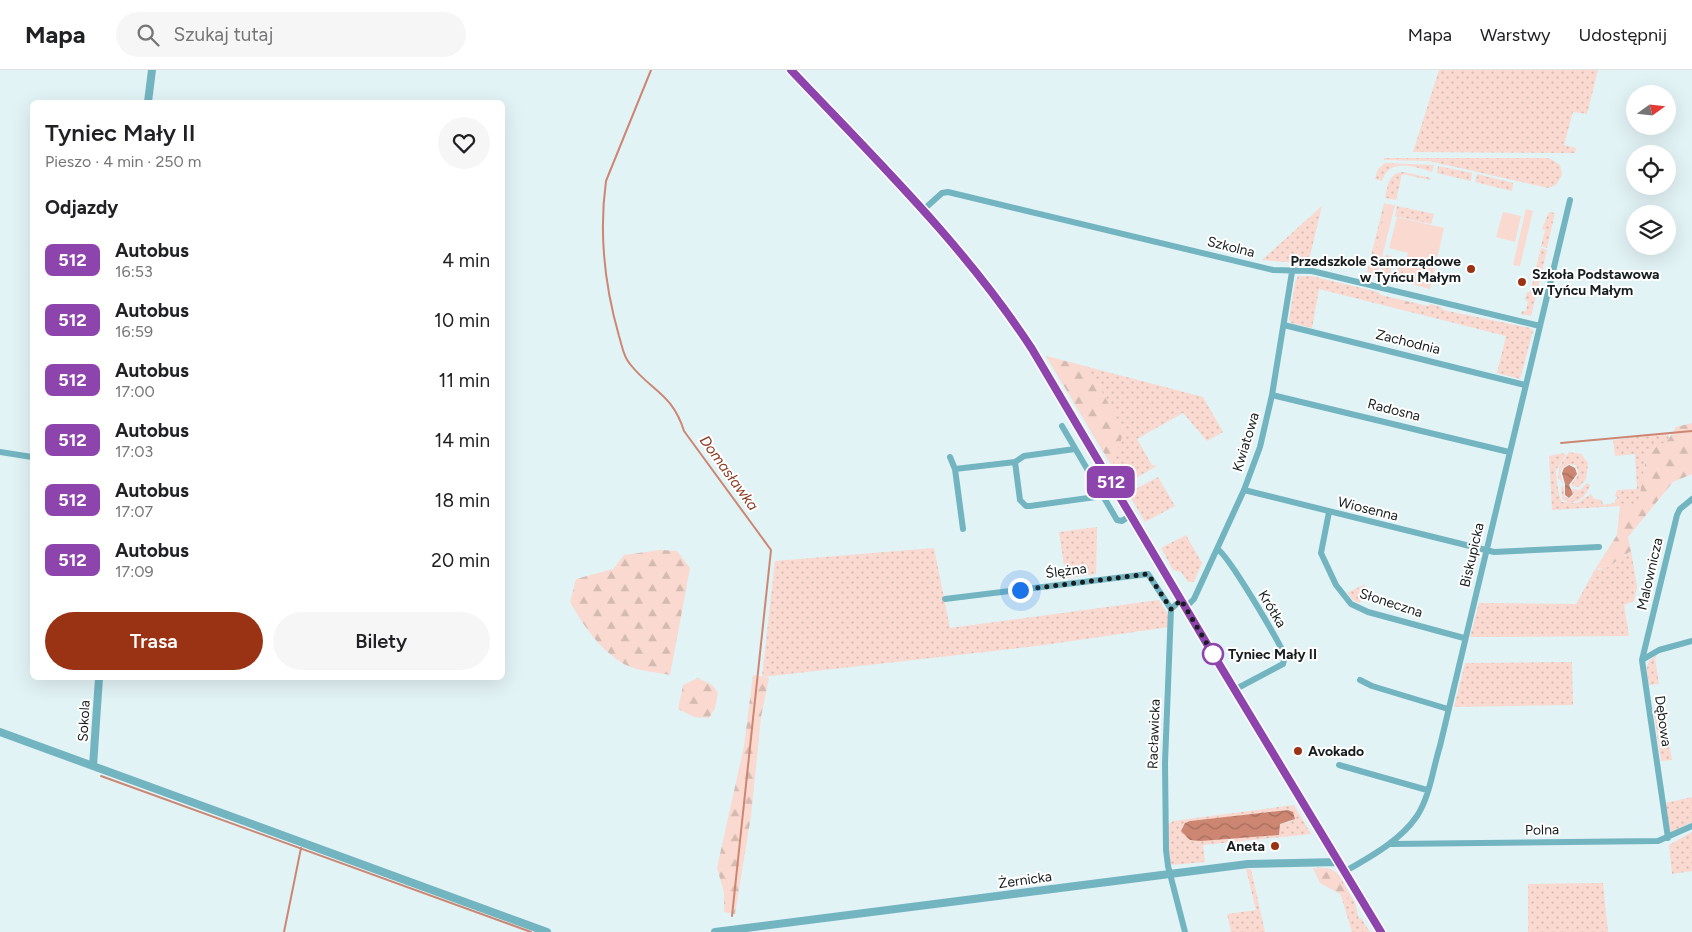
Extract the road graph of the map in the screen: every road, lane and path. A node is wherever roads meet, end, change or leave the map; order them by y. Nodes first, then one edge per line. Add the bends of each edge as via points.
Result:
1 (152, 70) edge
2 (791, 70) edge
3 (148, 100) edge
4 (1570, 200) dead end
5 (922, 211) junction
6 (1292, 272) junction
7 (1284, 325) junction
8 (1540, 326) junction
9 (1525, 384) junction
10 (1272, 394) junction
11 (1062, 426) dead end
12 (1075, 449) junction
13 (0, 452) edge
14 (1509, 452) junction
15 (30, 456) edge
16 (950, 457) dead end
17 (1015, 462) junction
18 (955, 469) junction
19 (1244, 490) junction
20 (1103, 496) junction
21 (1692, 499) edge
22 (1330, 512) junction
23 (1131, 515) junction
24 (963, 528) dead end
25 (1599, 547) dead end
26 (1217, 549) junction
27 (1486, 551) junction
28 (945, 599) dead end
29 (1184, 603) junction
30 (1171, 609) junction
31 (1464, 638) junction
32 (1692, 642) edge
33 (1642, 660) junction
34 (99, 680) edge
35 (1360, 680) dead end
36 (1234, 690) junction
37 (1448, 709) junction
38 (0, 732) edge
39 (1339, 765) dead end
40 (93, 766) junction
41 (1427, 790) junction
42 (1692, 826) edge
43 (1668, 838) junction
44 (1390, 844) junction
45 (1339, 862) junction
46 (1344, 872) junction
47 (1171, 873) junction
48 (547, 932) edge
49 (715, 932) edge
50 (1185, 932) edge
51 (1381, 932) edge

1 - 3 street
2 - 5 street
4 - 8 street, Biskupicka
5 - 6 street, Szkolna via 948,192
5 - 23 street via 1003,304
6 - 7 street, Kwiatowa
6 - 8 street, Szkolna via 1312,271
7 - 9 street, Zachodnia
7 - 10 street, Kwiatowa
8 - 9 street, Biskupicka
9 - 14 street, Biskupicka
10 - 14 street, Radosna
10 - 19 street, Kwiatowa via 1260,448
11 - 12 street
12 - 17 street via 1024,456
12 - 20 street
13 - 15 street
14 - 27 street, Biskupicka
16 - 18 street
17 - 18 street
17 - 20 street via 1020,500 1026,506
18 - 24 street
19 - 22 street, Wiosenna
19 - 26 street, Kwiatowa
20 - 23 street via 1117,520 1122,521
21 - 33 street, Malownicza via 1677,515
22 - 27 street, Wiosenna
22 - 31 street, Słoneczna via 1320,553 1336,585 1351,604 1368,612
23 - 29 street
25 - 27 street, Wiosenna
26 - 29 street, Kwiatowa via 1194,599
26 - 36 street, Krótka via 1234,570 1285,656 1283,664
27 - 31 street, Biskupicka
28 - 30 street, Ślężna via 1148,574
29 - 30 street
29 - 36 street
30 - 47 street, Racławicka via 1165,763 1166,850
31 - 37 street, Biskupicka
32 - 33 street via 1659,650
33 - 43 street, Dębowa
34 - 40 street, Sokola
35 - 37 street
36 - 45 street
37 - 41 street, Biskupicka
38 - 40 street
39 - 41 street
40 - 48 street
41 - 44 street, Biskupicka via 1417,816
42 - 43 street, Polna
43 - 44 street, Polna via 1658,841
44 - 46 street, Biskupicka
45 - 46 street
45 - 47 street, Żernicka via 1274,862
46 - 51 street
47 - 49 street, Żernicka
47 - 50 street, Racławicka

